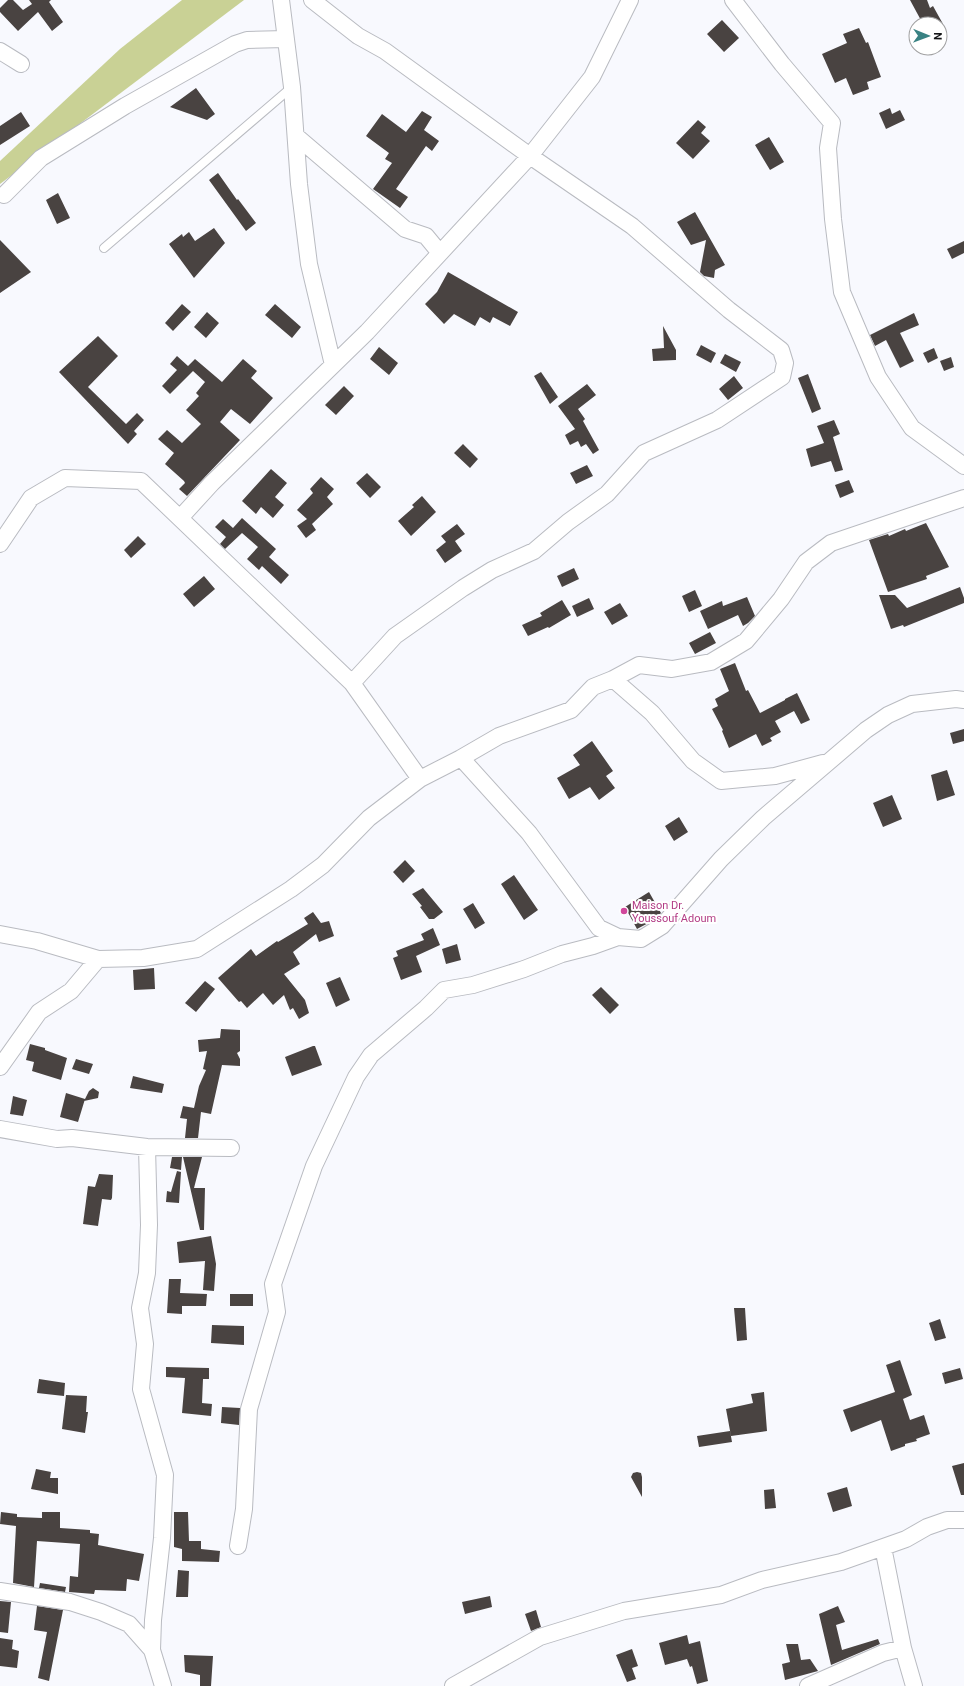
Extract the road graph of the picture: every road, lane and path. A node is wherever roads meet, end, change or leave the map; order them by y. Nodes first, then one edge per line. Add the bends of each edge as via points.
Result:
1 (281, 0) edge
2 (312, 0) edge
3 (630, 0) edge
4 (733, 0) edge
5 (286, 40) junction
6 (0, 51) edge
7 (20, 64) dead end
8 (292, 87) junction
9 (296, 136) junction
10 (530, 156) junction
11 (4, 194) dead end
12 (104, 248) dead end
13 (440, 253) junction
14 (333, 365) junction
15 (964, 466) edge
16 (964, 498) edge
17 (180, 518) junction
18 (0, 544) edge
19 (613, 679) junction
20 (352, 683) junction
21 (964, 700) edge
22 (461, 758) junction
23 (827, 762) junction
24 (420, 778) junction
25 (0, 934) edge
26 (618, 937) junction
27 (98, 960) junction
28 (0, 1067) edge
29 (0, 1129) edge
30 (147, 1147) junction
31 (231, 1148) dead end
32 (964, 1520) edge
33 (238, 1546) dead end
34 (883, 1547) junction
35 (0, 1591) edge
36 (903, 1648) junction
37 (152, 1650) junction
38 (163, 1686) edge
39 (452, 1686) edge
40 (808, 1686) edge
41 (914, 1686) edge

1 - 5 street
2 - 10 street via 358,36 386,51
3 - 10 street via 592,77
4 - 15 street via 832,123 828,148 842,292 878,377 912,428
5 - 8 street
5 - 11 street via 247,40 235,44 125,106 41,158
6 - 7 street
8 - 9 street
8 - 12 lane
9 - 13 street via 405,229 426,236
9 - 14 street via 309,264
10 - 13 street
10 - 20 street via 632,226 729,310 781,350 785,364 782,377 717,420 644,453 607,494 534,551 492,570 395,636
13 - 14 street
14 - 17 street via 212,483
16 - 19 street via 831,543 806,562 782,599 746,641 711,662 672,669 639,665
17 - 18 street via 141,481 65,478 31,498
17 - 20 street
19 - 22 street via 593,687 571,710 499,736
19 - 23 street via 652,713 693,761 721,781 775,776
20 - 24 street
21 - 23 street via 912,704 888,715 866,730
22 - 24 street
22 - 26 street via 529,833 599,928
23 - 26 street via 721,859 662,926 641,940
24 - 27 street via 369,818 323,865 291,889 196,949 142,958
25 - 27 street via 37,941
26 - 33 street via 473,985 444,990 371,1055 356,1077 314,1166 273,1284 277,1312 249,1409 244,1509
27 - 28 street via 71,991 39,1012
29 - 30 street via 57,1139 72,1138
30 - 31 street
30 - 37 street via 149,1225 147,1273 140,1308 145,1344 141,1389 165,1475
32 - 34 street via 947,1520
34 - 36 street
34 - 39 street via 841,1562 762,1580 720,1595 624,1611 540,1637
35 - 37 street via 70,1602 101,1612 129,1624
36 - 40 street via 883,1653
36 - 41 street
37 - 38 street

